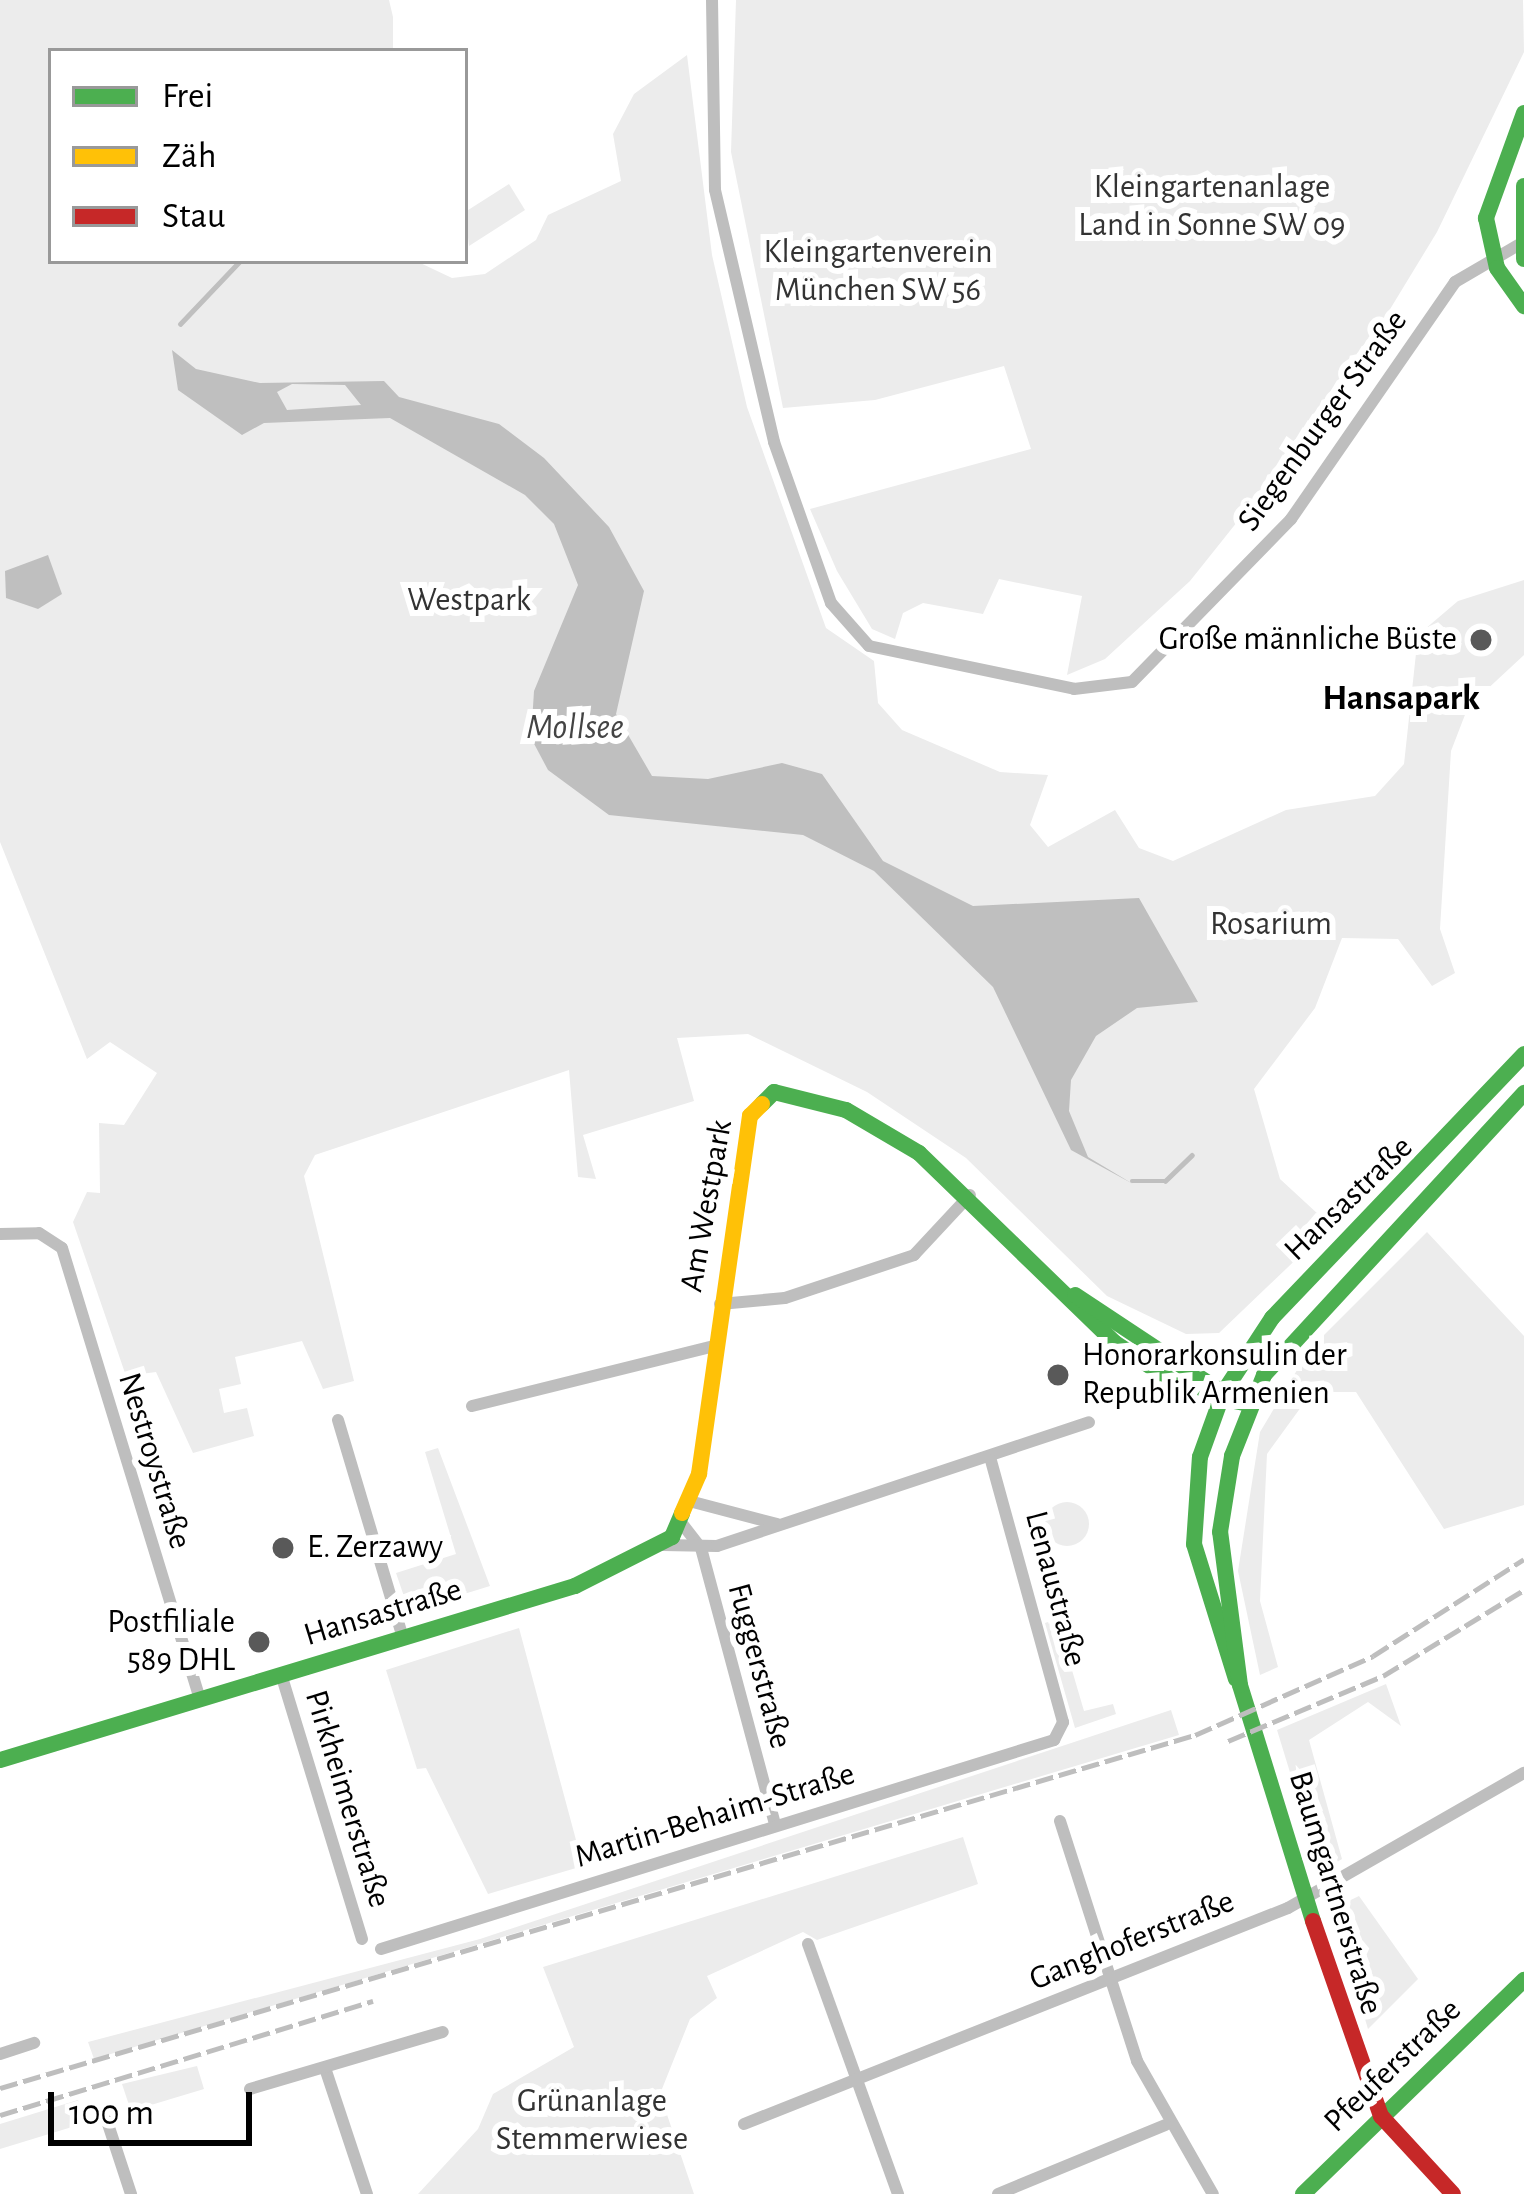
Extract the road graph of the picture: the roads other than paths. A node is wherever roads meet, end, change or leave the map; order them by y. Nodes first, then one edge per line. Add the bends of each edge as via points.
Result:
1 (712, 0) edge
2 (1524, 113) edge
3 (1524, 186) edge
4 (1522, 252) edge
5 (1492, 254) junction
6 (1524, 306) edge
7 (1524, 1054) edge
8 (1524, 1093) edge
9 (971, 1194) junction
10 (0, 1234) edge
11 (720, 1304) junction
12 (715, 1346) junction
13 (1223, 1393) junction
14 (1250, 1404) junction
15 (472, 1406) dead end
16 (338, 1420) dead end
17 (1088, 1422) dead end
18 (991, 1461) junction
19 (693, 1502) junction
20 (778, 1524) junction
21 (682, 1526) junction
22 (663, 1545) junction
23 (701, 1548) junction
24 (403, 1638) junction
25 (281, 1674) junction
26 (1240, 1685) junction
27 (200, 1700) junction
28 (1063, 1732) joint
29 (0, 1760) edge
30 (1524, 1773) edge
31 (1060, 1821) dead end
32 (775, 1825) junction
33 (1305, 1900) junction
34 (362, 1939) dead end
35 (808, 1944) dead end
36 (381, 1949) dead end
37 (1524, 1980) edge
38 (1107, 1981) junction
39 (443, 2032) dead end
40 (34, 2044) dead end
41 (0, 2054) edge
42 (325, 2068) junction
43 (856, 2080) junction
44 (250, 2090) dead end
45 (1381, 2116) junction
46 (106, 2121) dead end
47 (744, 2124) dead end
48 (1166, 2125) junction
49 (131, 2194) edge
50 (367, 2194) edge
51 (898, 2194) edge
52 (998, 2194) edge
53 (1213, 2194) edge
54 (1303, 2194) edge
55 (1453, 2194) edge

1 - 5 street, Siegenburger Straße via 715,190 775,442 831,603 869,646 1074,689 1140,677 1281,532 1455,282
2 - 5 main road via 1489,201
3 - 4 main road
4 - 5 street, Siegenburger Straße
5 - 6 main road
7 - 13 main road, Hansastraße via 1288,1300
8 - 14 main road, Hansastraße via 1298,1326
9 - 11 street via 914,1255 785,1298
9 - 11 main road, Am Westpark via 847,1110 790,1090 762,1096
9 - 13 main road, Am Westpark via 1066,1289
10 - 27 street, Nestroystraße via 55,1239
11 - 12 main road, Am Westpark
12 - 15 street
12 - 19 main road, Am Westpark
13 - 14 main road, Am Westpark
13 - 26 main road, Baumgartnerstraße via 1200,1457 1194,1544
14 - 26 main road, Baumgartnerstraße via 1220,1532
16 - 24 street
17 - 18 street, Hansastraße
18 - 20 street, Hansastraße
18 - 28 street, Lenaustraße
19 - 20 street
19 - 21 main road, Am Westpark
20 - 23 street, Hansastraße
21 - 22 main road, Am Westpark
21 - 23 street, Fuggerstraße
22 - 23 street, Hansastraße
22 - 24 main road, Hansastraße via 589,1580
23 - 32 street, Fuggerstraße
24 - 25 main road, Hansastraße
25 - 27 main road, Hansastraße
25 - 34 street, Pirkheimerstraße
26 - 33 main road, Baumgartnerstraße
27 - 29 main road, Hansastraße
28 - 32 street, Martin-Behaim-Straße
30 - 33 street, Ganghoferstraße
31 - 38 street
32 - 36 street, Martin-Behaim-Straße
33 - 38 street, Ganghoferstraße
33 - 45 main road, Baumgartnerstraße
35 - 43 street
37 - 45 main road, Pfeuferstraße
38 - 43 street, Ganghoferstraße
38 - 48 street
39 - 42 street
40 - 41 street
42 - 44 street
42 - 50 street
43 - 47 street, Ganghoferstraße
43 - 51 street
45 - 54 main road, Pfeuferstraße
45 - 55 main road
46 - 49 street
48 - 52 street
48 - 53 street

